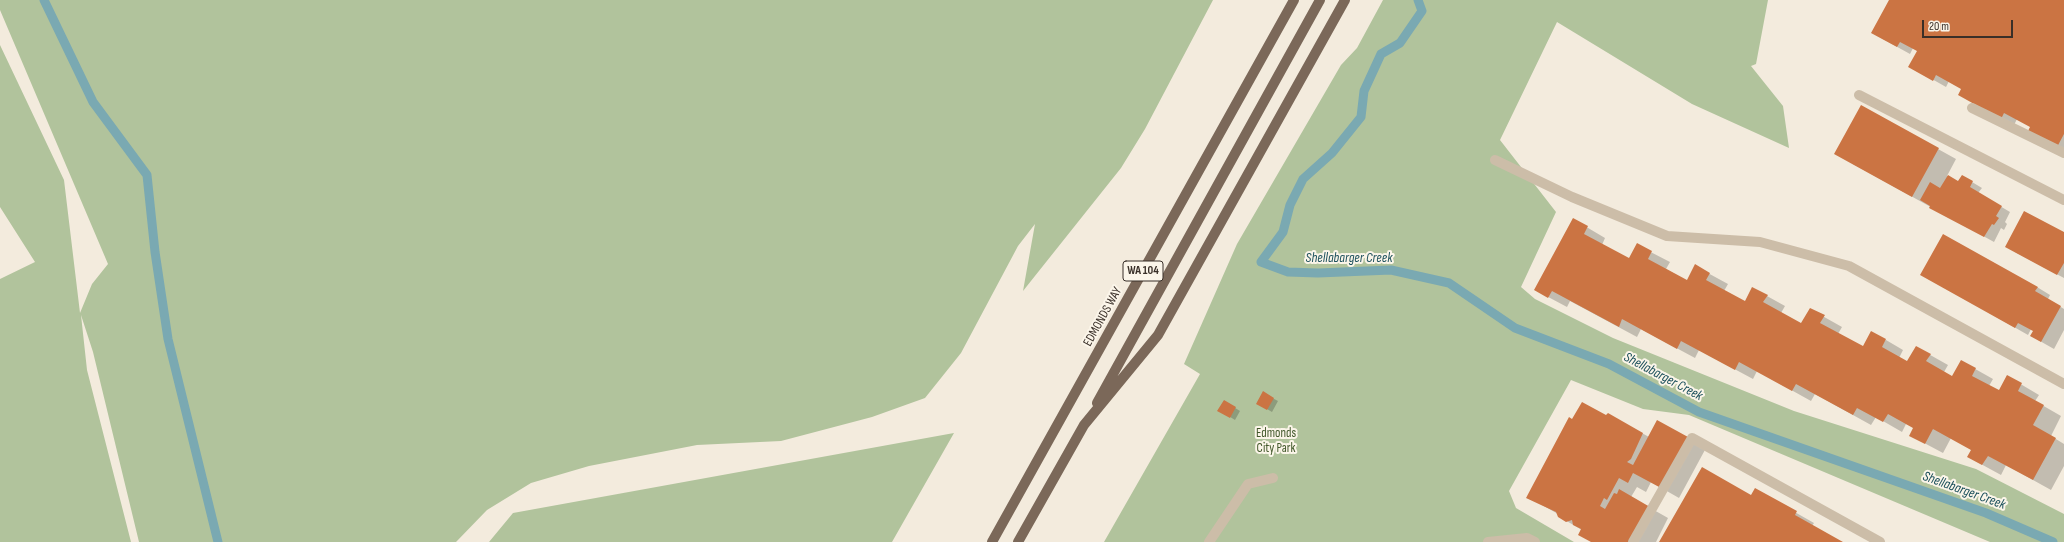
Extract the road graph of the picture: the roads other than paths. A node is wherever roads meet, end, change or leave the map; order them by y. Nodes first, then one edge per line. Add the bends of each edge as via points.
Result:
1 (1294, 0) edge
2 (1320, 0) edge
3 (1345, 0) edge
4 (1858, 95) dead end
5 (1972, 108) dead end
6 (2064, 153) edge
7 (1495, 160) dead end
8 (2064, 200) edge
9 (2064, 384) edge
10 (1084, 425) junction
11 (1273, 478) dead end
12 (1865, 538) edge
13 (992, 542) edge
14 (1018, 542) edge
15 (1209, 542) edge
16 (1488, 542) edge
17 (1535, 542) edge
18 (1633, 542) edge
19 (1880, 542) edge

1 - 13 main road, EDMONDS WAY / WA 104
2 - 10 main road, WA 104
3 - 10 main road, WA 104 via 1158,334
4 - 8 lane
5 - 6 lane
7 - 9 lane via 1572,197 1666,236 1760,242 1849,266
10 - 14 main road, WA 104
11 - 15 lane via 1248,484
12 - 18 lane via 1692,438
12 - 19 lane
16 - 17 lane via 1527,538

